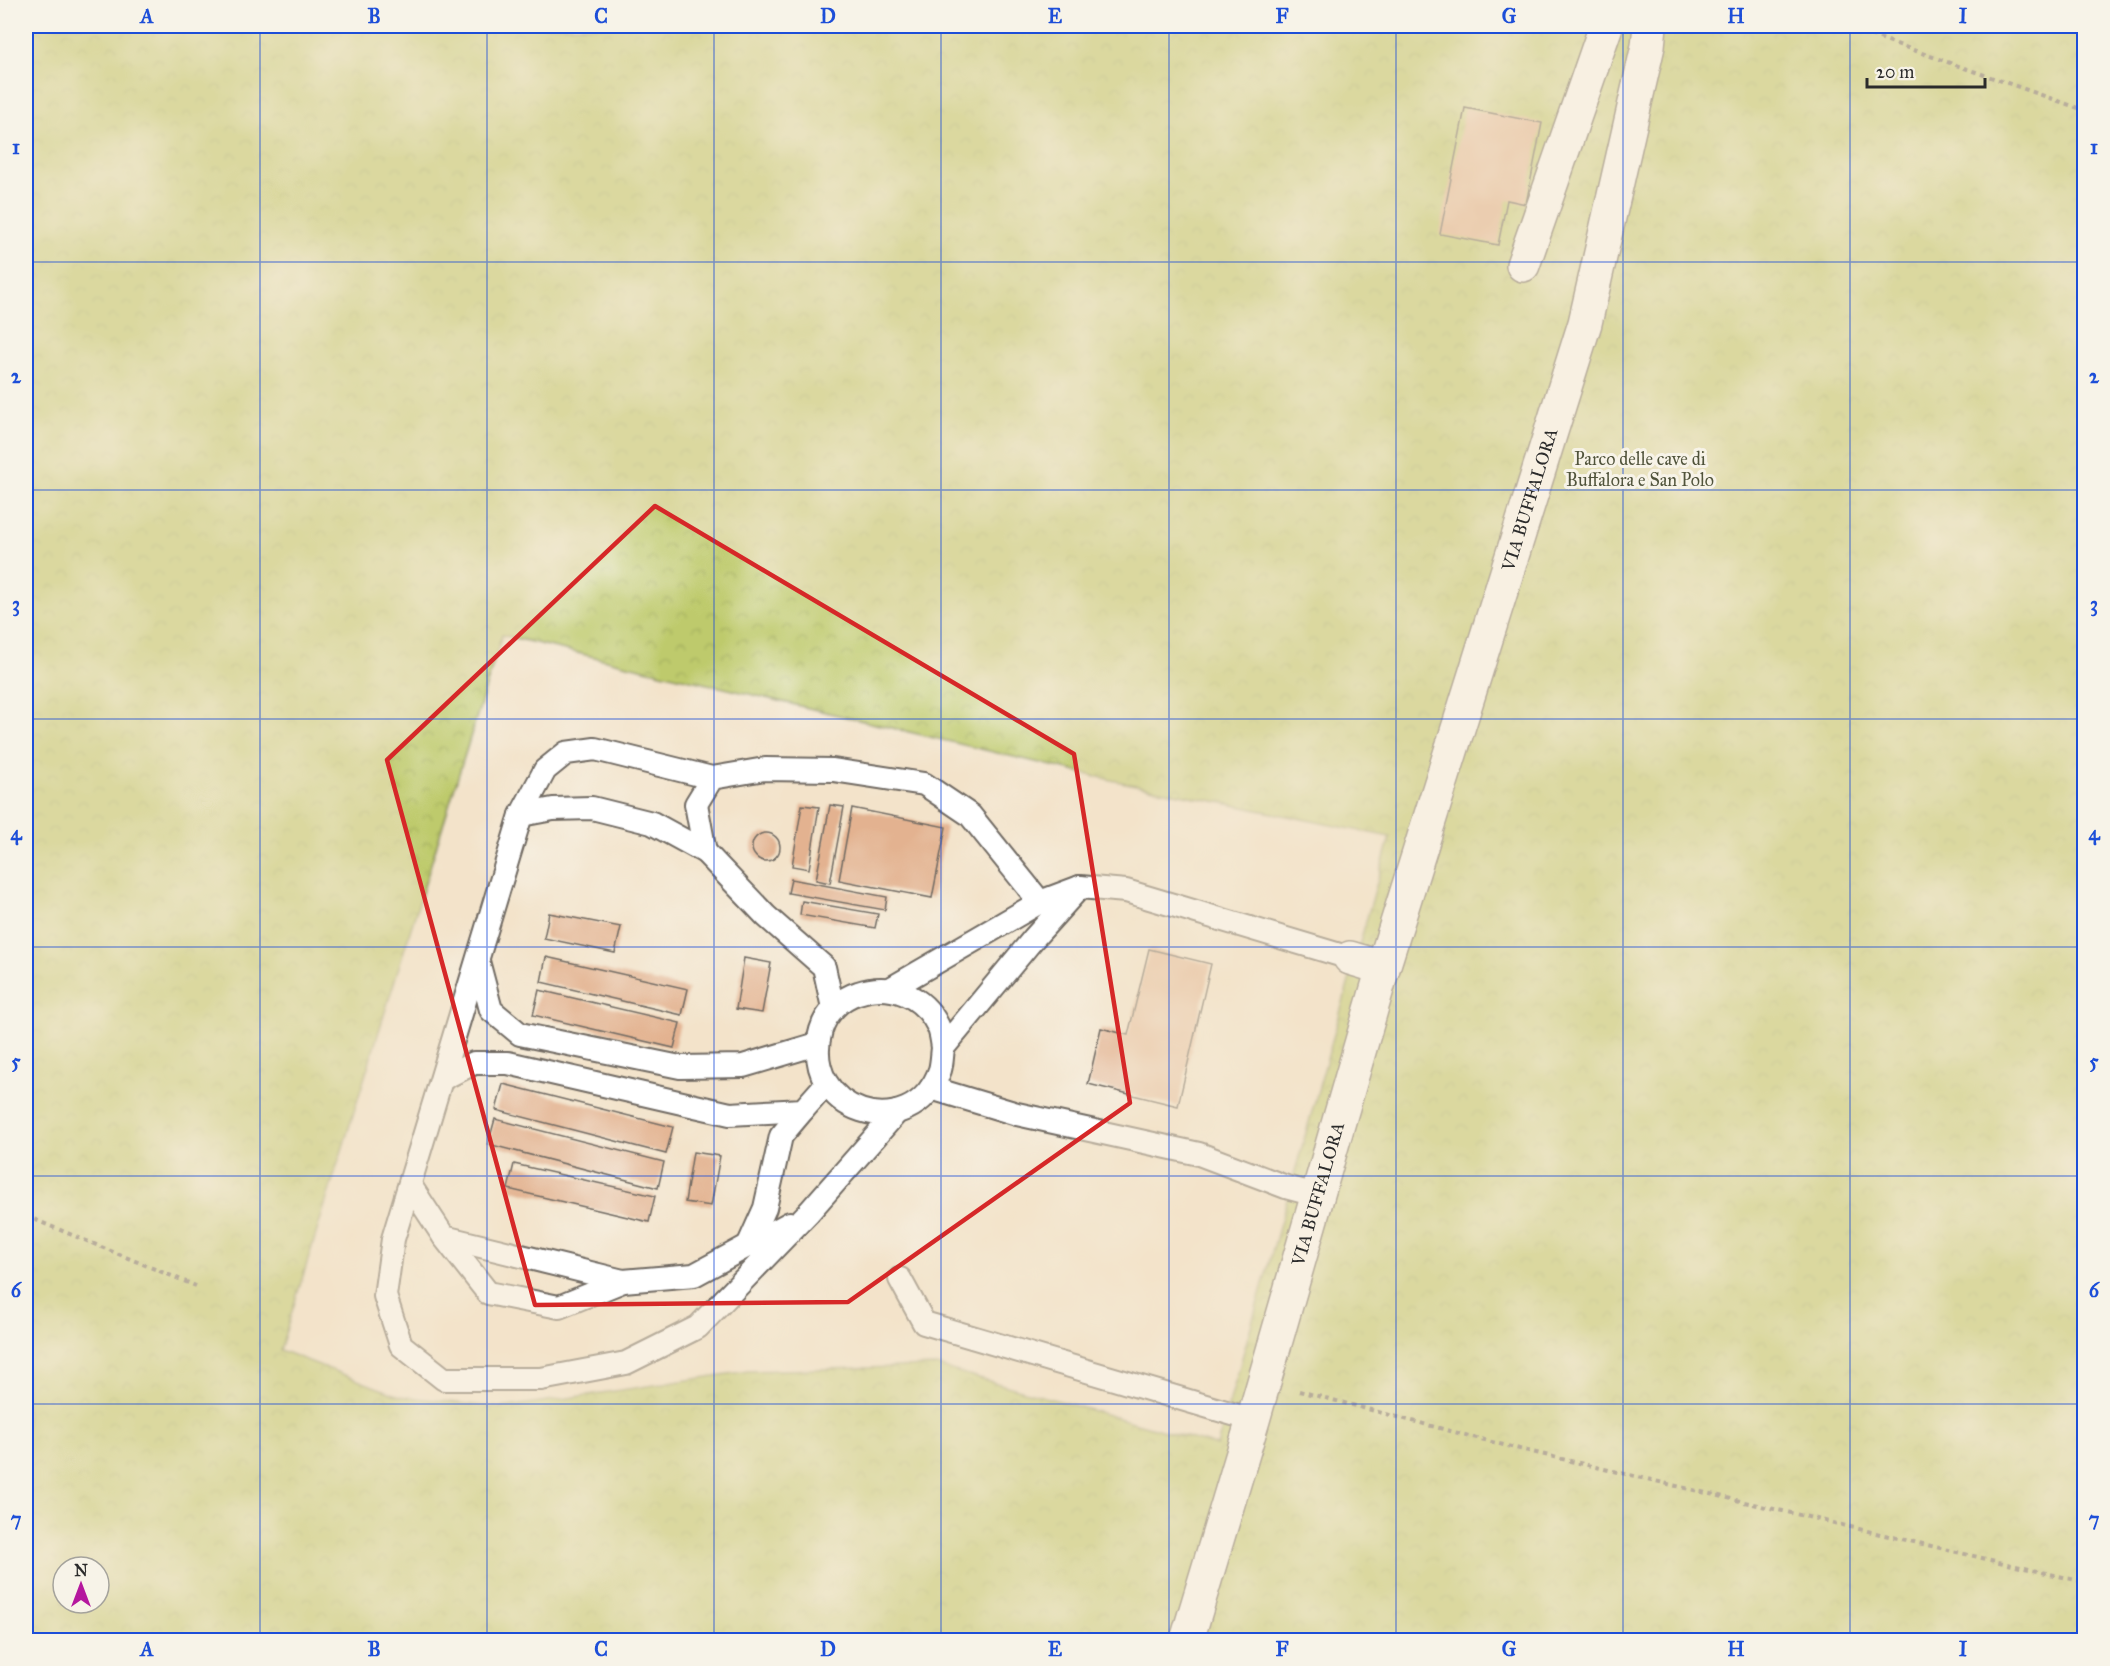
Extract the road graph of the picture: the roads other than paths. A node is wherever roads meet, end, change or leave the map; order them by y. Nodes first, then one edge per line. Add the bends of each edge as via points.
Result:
1 (1606, 26) edge
2 (1650, 26) edge
3 (1522, 265) dead end
4 (712, 778) junction
5 (521, 815) junction
6 (705, 852) junction
7 (1080, 887) junction
8 (1040, 902) junction
9 (1350, 958) joint
10 (478, 960) junction
11 (1383, 968) junction
12 (891, 989) junction
13 (833, 1008) junction
14 (817, 1044) junction
15 (943, 1047) junction
16 (442, 1078) junction
17 (826, 1084) junction
18 (931, 1088) junction
19 (803, 1110) junction
20 (897, 1112) junction
21 (410, 1185) junction
22 (1316, 1195) junction
23 (809, 1212) junction
24 (444, 1237) junction
25 (748, 1246) junction
26 (900, 1279) dead end
27 (623, 1281) junction
28 (1253, 1419) junction
29 (1187, 1641) edge

1 - 3 street
2 - 11 street, VIA BUFFALORA via 1585,323
4 - 5 lane via 595,749 566,753 545,770
4 - 6 lane via 696,804
4 - 8 lane via 765,768 833,770 924,784 970,815
5 - 6 lane via 592,808 652,823
5 - 10 lane
6 - 13 lane via 766,916 824,967
7 - 8 lane
7 - 9 lane via 1126,891
7 - 15 lane
8 - 12 lane
9 - 11 street
10 - 14 lane via 491,1010 520,1034 680,1067 742,1066
10 - 16 lane
11 - 22 street, VIA BUFFALORA
12 - 13 lane via 869,989 850,995
12 - 15 lane via 910,995 927,1009 939,1027
13 - 14 lane via 822,1024
14 - 17 lane via 818,1065
15 - 18 lane via 940,1069
16 - 19 lane via 474,1063 508,1063 730,1114
16 - 21 lane
17 - 19 lane
17 - 20 lane via 839,1100 857,1110
18 - 20 lane via 916,1103
18 - 22 lane via 1017,1114 1199,1154
19 - 25 lane via 781,1136 765,1208
20 - 23 lane
21 - 23 lane via 393,1239 386,1296 401,1345 444,1379 541,1379 626,1364 698,1327
21 - 24 lane
22 - 28 street, VIA BUFFALORA
23 - 25 lane
24 - 27 lane
24 - 27 lane via 488,1293 559,1307
25 - 27 lane via 694,1275
26 - 28 lane via 924,1323
28 - 29 street, VIA BUFFALORA

